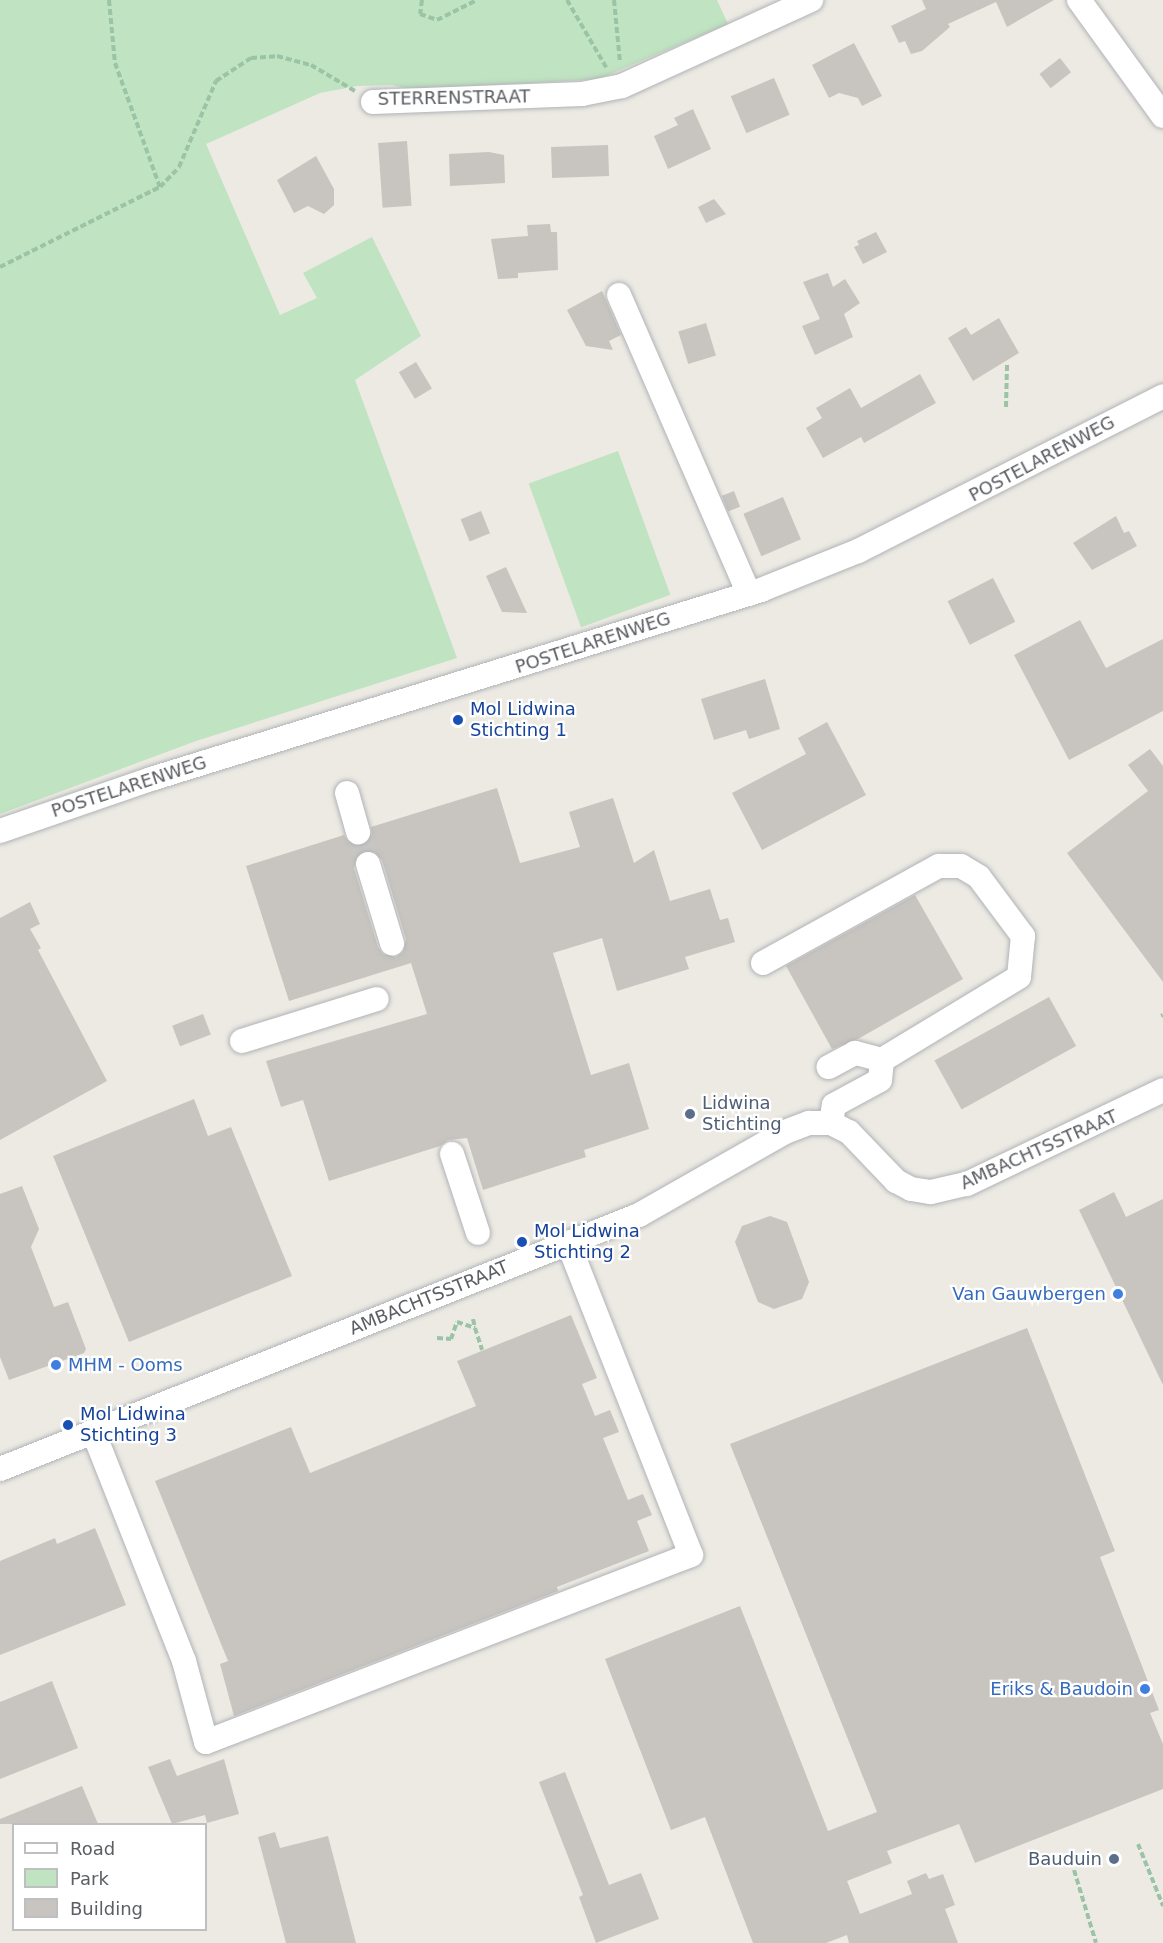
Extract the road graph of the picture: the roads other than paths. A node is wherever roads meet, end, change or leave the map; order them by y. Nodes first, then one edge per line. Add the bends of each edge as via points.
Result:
1 (811, 0) edge
2 (1079, 0) edge
3 (373, 102) road end
4 (1163, 116) edge
5 (620, 295) dead end
6 (1163, 396) edge
7 (749, 594) junction
8 (347, 793) dead end
9 (0, 831) edge
10 (358, 832) tunnel mouth
11 (368, 864) tunnel mouth
12 (392, 943) dead end
13 (763, 963) dead end
14 (376, 999) dead end
15 (242, 1041) dead end
16 (882, 1060) junction
17 (829, 1067) dead end
18 (1163, 1090) edge
19 (831, 1123) junction
20 (452, 1154) dead end
21 (478, 1233) dead end
22 (568, 1243) junction
23 (93, 1431) junction
24 (0, 1469) edge

1 - 3 street, STERRENSTRAAT via 622,86 582,94
2 - 4 street
5 - 7 street
6 - 7 street, POSTELARENWEG via 858,551
7 - 9 street, POSTELARENWEG via 151,779
8 - 10 street
11 - 12 street
13 - 16 street via 939,866 961,866 979,877 1023,936 1018,977
14 - 15 street
16 - 17 street via 855,1053
16 - 19 street via 880,1080 834,1105
18 - 19 street, AMBACHTSSTRAAT via 967,1184 931,1192 911,1189 896,1181 849,1131
19 - 22 street, AMBACHTSSTRAAT via 809,1123 785,1132 639,1215
20 - 21 street
22 - 23 street, AMBACHTSSTRAAT
22 - 23 street via 691,1555 680,1560 206,1743 184,1661
23 - 24 street, AMBACHTSSTRAAT

